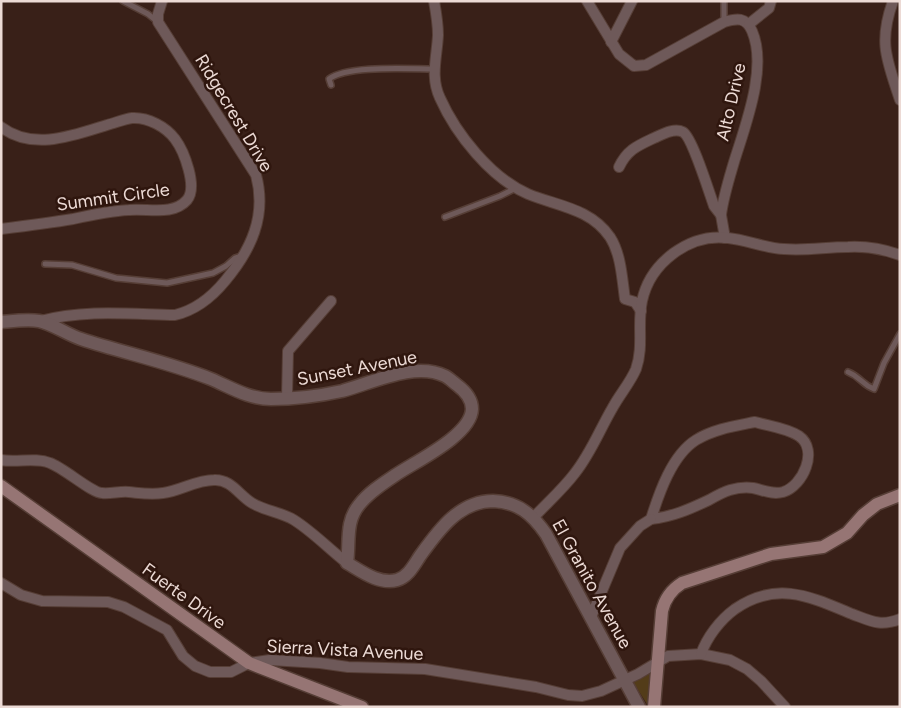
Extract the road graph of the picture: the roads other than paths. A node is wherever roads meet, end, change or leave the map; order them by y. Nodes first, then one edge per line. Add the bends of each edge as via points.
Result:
1 (123, 1) edge
2 (162, 1) edge
3 (434, 1) edge
4 (587, 1) edge
5 (632, 1) edge
6 (724, 1) edge
7 (772, 1) edge
8 (893, 1) edge
9 (158, 22) junction
10 (724, 22) junction
11 (749, 24) junction
12 (611, 42) junction
13 (434, 69) junction
14 (331, 85) dead end
15 (900, 100) edge
16 (1, 127) edge
17 (619, 167) dead end
18 (516, 187) junction
19 (721, 215) junction
20 (445, 217) dead end
21 (1, 229) edge
22 (725, 238) junction
23 (900, 254) edge
24 (244, 256) junction
25 (45, 264) dead end
26 (331, 301) dead end
27 (641, 311) junction
28 (40, 321) junction
29 (1, 322) edge
30 (900, 334) edge
31 (848, 372) dead end
32 (287, 398) junction
33 (1, 460) edge
34 (1, 486) edge
35 (900, 495) edge
36 (534, 517) junction
37 (651, 519) junction
38 (347, 563) junction
39 (1, 583) edge
40 (591, 617) junction
41 (900, 619) edge
42 (701, 654) junction
43 (658, 662) junction
44 (249, 663) junction
45 (625, 680) junction
46 (362, 707) edge
47 (639, 707) edge
48 (654, 707) edge
49 (784, 707) edge

1 - 9 lane
2 - 9 street
3 - 13 street via 438,36
4 - 12 street
5 - 12 street
6 - 10 lane
7 - 11 street via 769,8
8 - 15 street via 886,20 885,49
9 - 24 street, Ridgecrest Drive via 256,175 260,187 259,212 255,232
10 - 11 street via 734,19
10 - 12 street via 646,65 634,66 619,54
11 - 19 street, Alto Drive via 758,47 756,82
13 - 14 lane via 363,70 334,75 329,79
13 - 18 street via 439,97 475,155
16 - 21 street, Summit Circle via 20,137 56,140 122,120 145,120 170,132 184,157 192,184 191,194 177,207 111,212
17 - 19 street, Alto Drive via 633,148 665,133 684,132 692,142 714,206
18 - 20 lane
18 - 27 street via 527,194 584,213 599,224 617,250 626,299 635,302
19 - 22 street, Alto Drive
22 - 23 street via 782,250 859,247
22 - 27 street via 696,242 667,259 648,284
24 - 25 lane via 239,255 213,273 167,283 116,278 72,266
24 - 28 street, Ridgecrest Drive via 218,290 188,312 175,315 91,313
26 - 32 street via 288,352
27 - 36 street via 641,348 631,380 576,472
28 - 29 street, Sunset Avenue
28 - 32 street, Sunset Avenue via 79,338 152,358 239,392 261,398
30 - 31 lane via 874,388 863,385 858,376
32 - 38 street, Sunset Avenue via 342,391 405,372 421,371 445,376 469,396 471,418 457,434 394,475 359,505 348,530
33 - 38 street, El Granito Avenue via 50,462 102,493 162,494 205,480 222,480 246,499 299,523
34 - 44 main road, Fuerte Drive
35 - 43 main road via 877,504 847,533 823,547 771,554 678,586 669,594 662,611
36 - 38 street, El Granito Avenue via 514,505 499,501 465,508 447,521 409,572 398,580 374,578
36 - 40 street, El Granito Avenue
37 - 37 street via 683,512 728,490 752,488 767,493 788,490 806,470 807,453 803,442 800,437 755,422 701,437 683,452 670,470
37 - 40 street via 620,548
39 - 44 street, Sierra Vista Avenue via 21,595 42,601 108,602 124,607 167,630 183,656 202,670 224,673
40 - 45 street, El Granito Avenue
41 - 42 street via 886,624 875,623 798,594 758,597 746,601 727,615 706,641
42 - 43 street, Sierra Vista Avenue via 668,656
42 - 49 street, Sierra Vista Avenue via 730,660 747,669
43 - 45 street, Sierra Vista Avenue
43 - 48 main road
44 - 45 street, Sierra Vista Avenue via 270,660 425,669 575,696 595,694
44 - 46 main road, Fuerte Drive
45 - 47 street, El Granito Avenue

